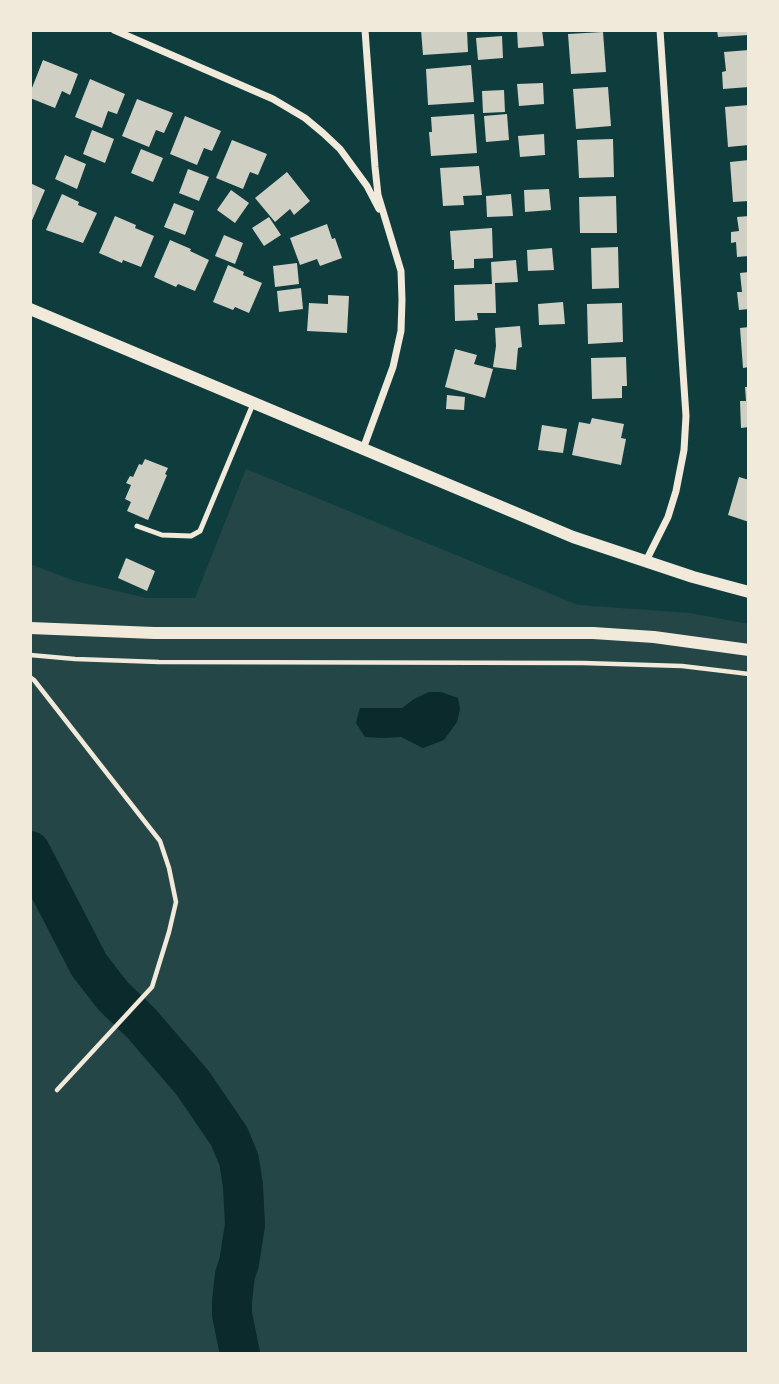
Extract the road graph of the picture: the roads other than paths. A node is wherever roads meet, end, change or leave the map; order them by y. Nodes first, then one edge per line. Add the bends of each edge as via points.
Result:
1 (114, 30) edge
2 (365, 30) edge
3 (660, 30) edge
4 (386, 222) junction
5 (30, 309) edge
6 (253, 404) junction
7 (362, 450) junction
8 (137, 526) dead end
9 (646, 561) junction
10 (749, 592) edge
11 (30, 628) edge
12 (749, 650) edge

1 - 4 street via 273,99 305,118 354,167
2 - 4 street via 375,167
3 - 9 street via 686,416 676,491
4 - 7 street via 401,271 401,331 393,367
5 - 6 street
6 - 7 street
6 - 8 lane via 200,531 191,536 162,535
7 - 9 street via 573,537
9 - 10 street
11 - 12 street via 154,634 593,634

